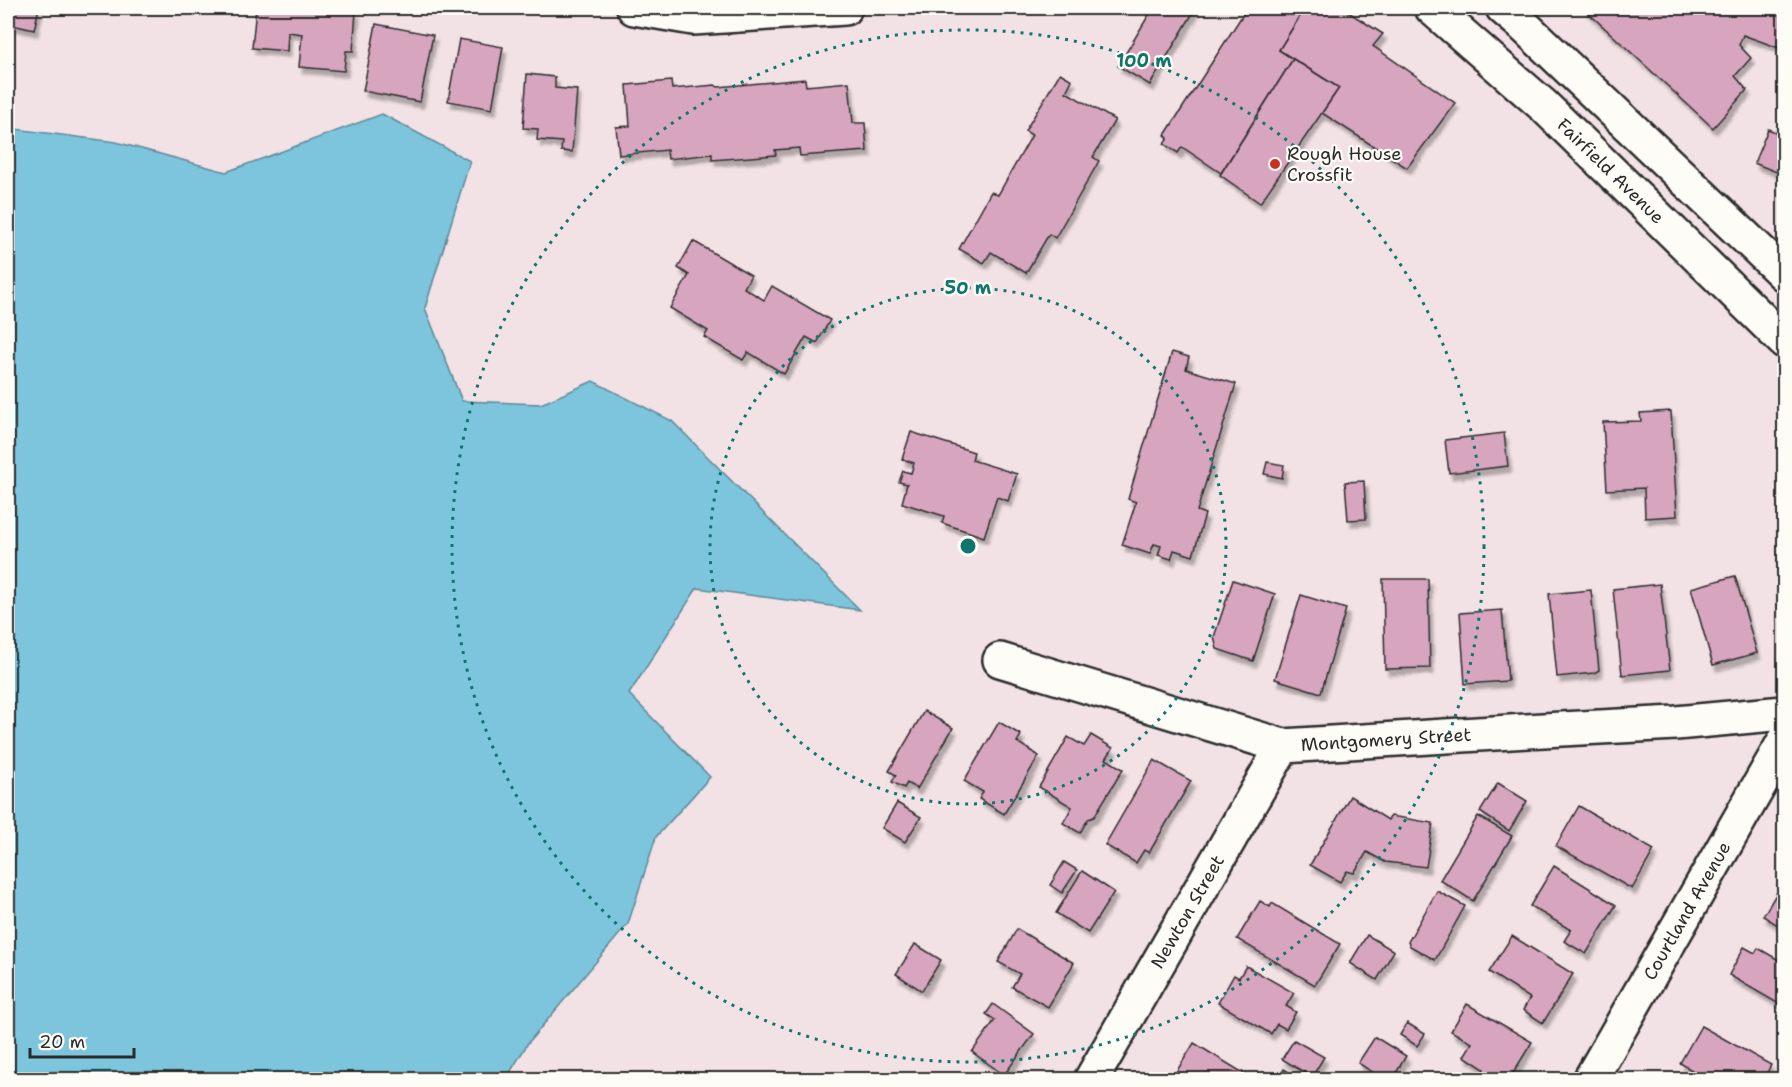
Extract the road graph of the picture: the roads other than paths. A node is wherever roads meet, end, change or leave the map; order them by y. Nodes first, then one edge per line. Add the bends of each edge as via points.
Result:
1 (634, 8) edge
2 (845, 8) edge
3 (1431, 8) edge
4 (1513, 16) edge
5 (1491, 60) junction
6 (1774, 264) edge
7 (1731, 289) junction
8 (1785, 341) edge
9 (1000, 660) dead end
10 (1785, 713) edge
11 (1785, 742) edge
12 (1283, 746) junction
13 (1091, 1080) edge
14 (1590, 1080) edge

1 - 2 street via 693,18
3 - 5 street, Fairfield Avenue
4 - 5 street
4 - 6 street
5 - 7 street, Fairfield Avenue via 1544,106
6 - 7 street
7 - 8 street, Fairfield Avenue
9 - 12 street, Montgomery Street
10 - 12 street, Montgomery Street
11 - 14 street, Courtland Avenue
12 - 13 street, Newton Street

